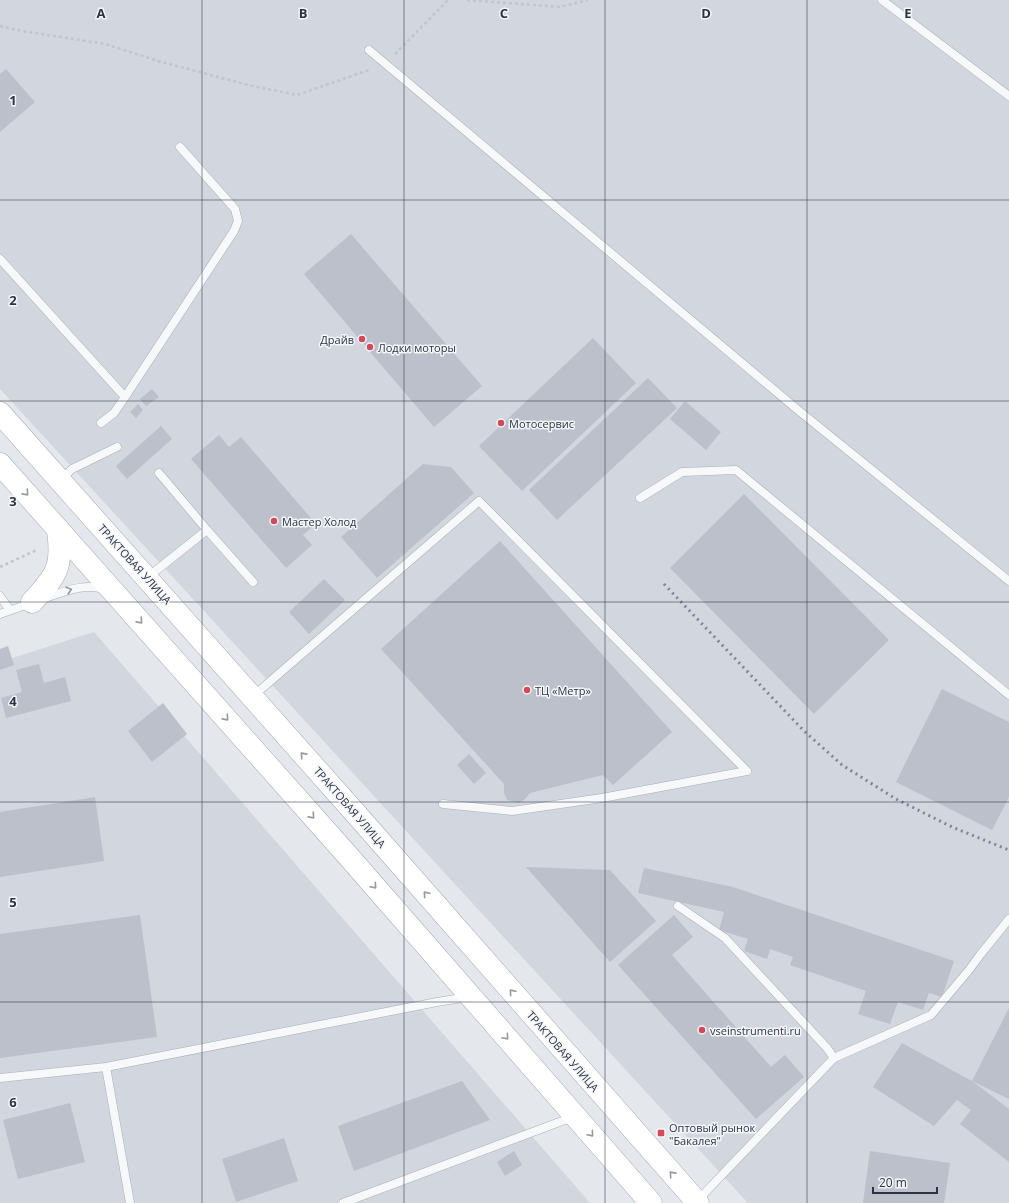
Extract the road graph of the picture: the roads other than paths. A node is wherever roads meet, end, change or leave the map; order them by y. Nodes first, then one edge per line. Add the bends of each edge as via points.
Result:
1 (882, 0) edge
2 (369, 50) dead end
3 (1009, 96) edge
4 (180, 147) dead end
5 (0, 259) edge
6 (125, 397) junction
7 (0, 412) edge
8 (101, 423) dead end
9 (117, 447) dead end
10 (0, 464) edge
11 (159, 473) dead end
12 (60, 481) junction
13 (640, 498) dead end
14 (58, 530) junction
15 (207, 530) junction
16 (147, 577) junction
17 (1009, 581) edge
18 (253, 582) dead end
19 (114, 592) junction
20 (0, 596) edge
21 (32, 602) junction
22 (10, 610) junction
23 (0, 614) edge
24 (1009, 695) edge
25 (252, 697) junction
26 (443, 804) dead end
27 (678, 906) dead end
28 (1009, 919) edge
29 (470, 996) junction
30 (834, 1058) junction
31 (106, 1067) junction
32 (0, 1078) edge
33 (575, 1116) junction
34 (130, 1203) edge
35 (343, 1203) edge
36 (651, 1203) edge
37 (696, 1203) edge

1 - 3 lane
2 - 17 lane via 798,410
4 - 6 lane via 235,209 238,221 234,231
5 - 6 lane
6 - 8 lane via 114,413
7 - 12 main road, ТРАКТОВАЯ УЛИЦА
9 - 12 lane via 72,469
10 -> 14 main road
11 - 15 lane
12 - 16 main road, ТРАКТОВАЯ УЛИЦА
13 - 24 lane via 682,472 736,470
14 - 19 main road
14 - 21 main road via 58,567 48,586
15 - 16 lane
15 - 18 lane
16 - 25 main road, ТРАКТОВАЯ УЛИЦА
21 -> 19 lane via 80,587 92,586
19 -> 29 main road
20 - 22 lane
21 - 22 lane
22 - 23 lane
25 - 26 lane via 479,501 747,771 602,798 512,811
37 -> 25 main road, ТРАКТОВАЯ УЛИЦА
27 - 30 lane via 725,938
28 - 30 lane via 931,1015
29 - 31 lane
29 -> 33 main road
30 - 37 lane
31 - 32 lane
31 - 34 lane
33 - 35 lane
33 -> 36 main road

